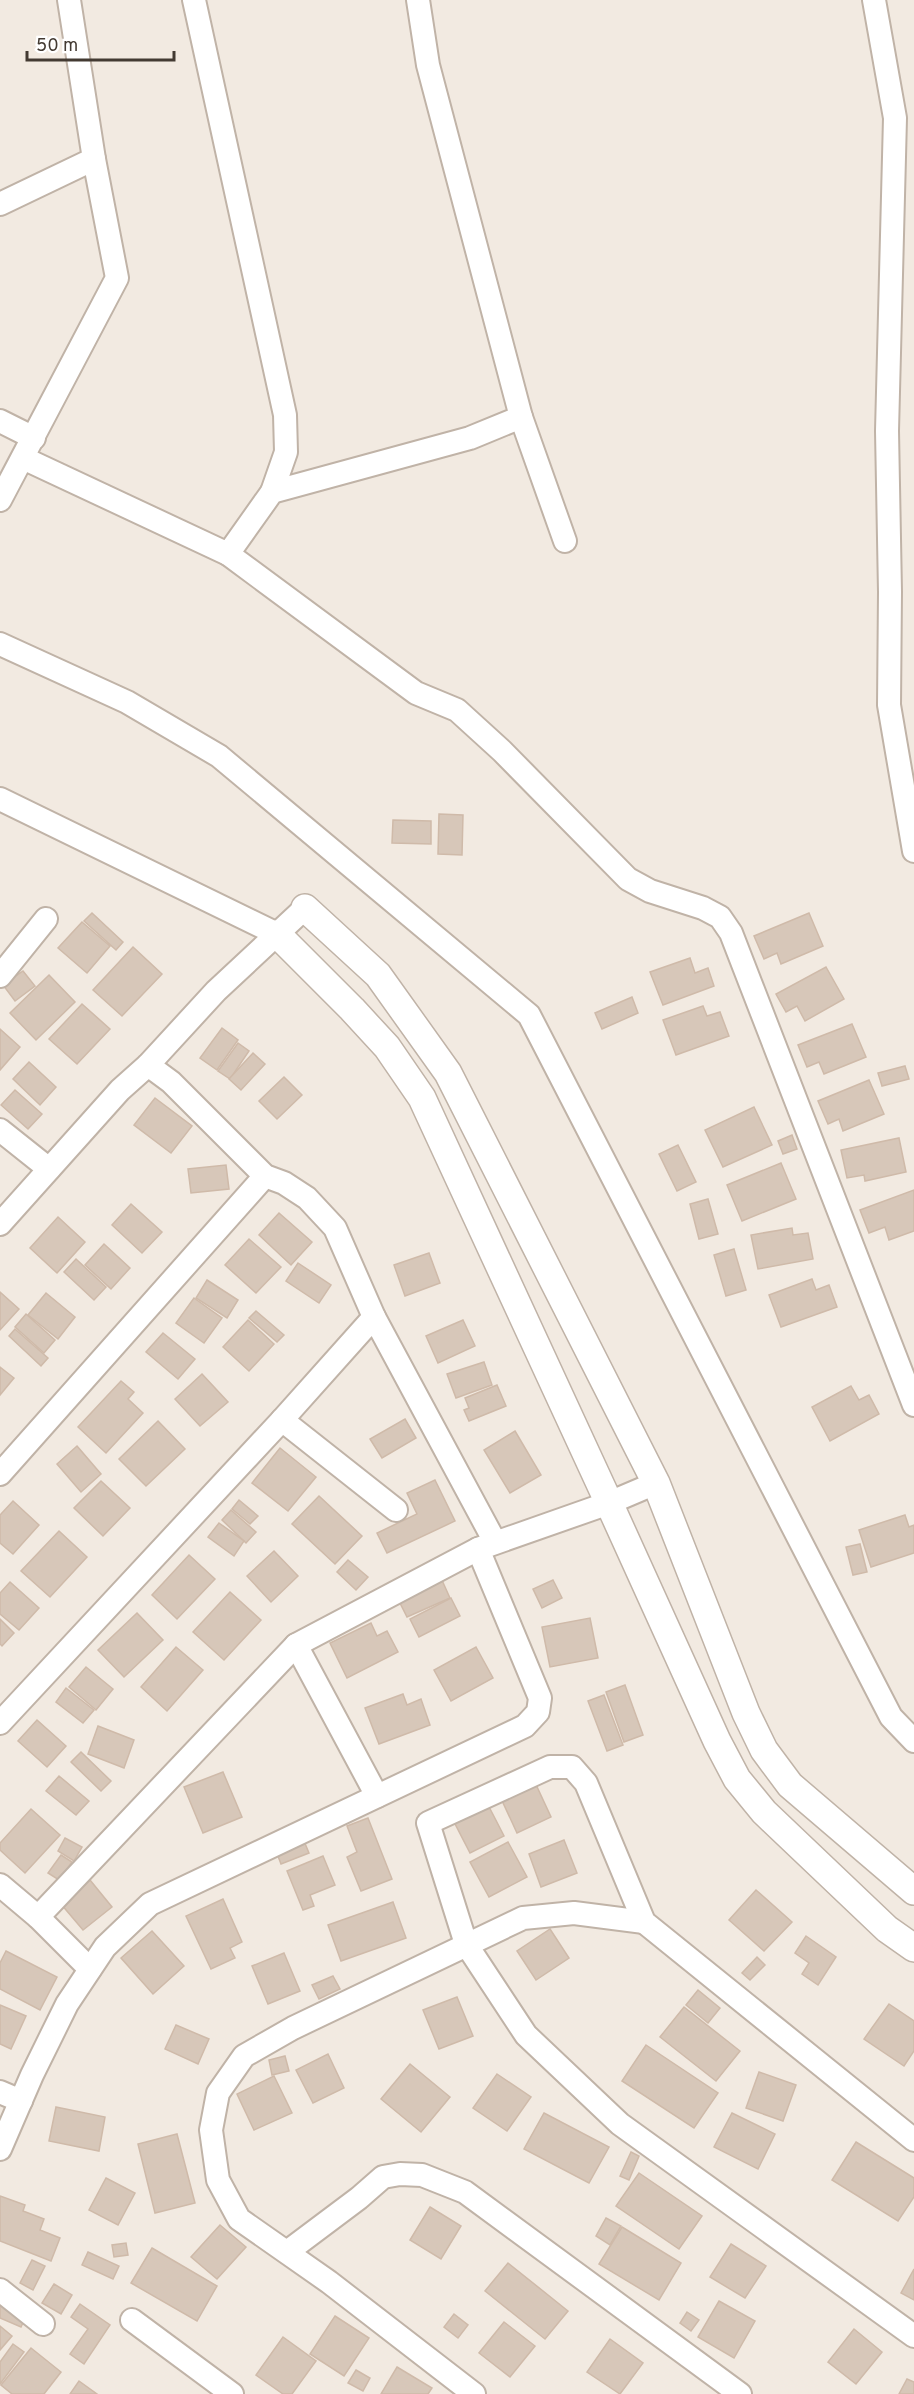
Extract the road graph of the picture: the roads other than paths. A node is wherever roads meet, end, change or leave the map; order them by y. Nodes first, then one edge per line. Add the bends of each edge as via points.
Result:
1 (194, 0) edge
2 (418, 0) edge
3 (874, 0) edge
4 (75, 1) edge
5 (94, 159) junction
6 (0, 204) edge
7 (521, 417) junction
8 (0, 421) edge
9 (34, 438) junction
10 (22, 458) junction
11 (272, 492) junction
12 (0, 500) edge
13 (565, 541) dead end
14 (228, 554) junction
15 (0, 644) edge
16 (0, 799) edge
17 (914, 851) edge
18 (305, 908) joint
19 (46, 919) dead end
20 (277, 934) junction
21 (0, 976) edge
22 (148, 1065) junction
23 (0, 1130) edge
24 (50, 1169) junction
25 (265, 1176) junction
26 (0, 1224) edge
27 (374, 1317) junction
28 (914, 1405) edge
29 (282, 1420) junction
30 (0, 1474) edge
31 (657, 1483) junction
32 (609, 1503) junction
33 (396, 1510) dead end
34 (487, 1546) junction
35 (296, 1645) junction
36 (0, 1723) edge
37 (914, 1740) edge
38 (377, 1796) junction
39 (0, 1885) edge
40 (914, 1891) edge
41 (38, 1917) junction
42 (644, 1922) junction
43 (466, 1944) junction
44 (914, 1948) edge
45 (90, 1969) junction
46 (10, 2096) edge
47 (914, 2140) edge
48 (0, 2149) edge
49 (287, 2252) junction
50 (0, 2290) edge
51 (132, 2320) dead end
52 (43, 2324) dead end
53 (914, 2336) edge
54 (232, 2394) edge
55 (474, 2394) edge
56 (740, 2394) edge

1 - 11 street via 285,414 286,452
2 - 7 street via 428,65
3 - 17 street via 895,118 887,431 889,705
4 - 5 street
5 - 6 street
5 - 9 street via 117,278
7 - 11 street via 470,438
7 - 13 street
8 - 9 street
9 - 10 street
10 - 12 street
10 - 14 street
11 - 14 street
14 - 28 street via 416,693 456,710 628,879 720,917 735,944
15 - 37 street via 127,702 219,756 529,1015 891,1717
16 - 20 street
18 - 20 street
18 - 31 street via 378,975 448,1073
19 - 21 street
20 - 22 street via 216,991
20 - 32 street via 387,1047 422,1098
22 - 24 street via 120,1090
22 - 25 street via 171,1082
23 - 24 street
24 - 26 street
25 - 27 street via 307,1198 335,1228
25 - 30 street
27 - 29 street
27 - 34 street
29 - 33 street
29 - 36 street
31 - 32 street
31 - 40 street via 764,1750 790,1785
32 - 34 street
32 - 44 street via 737,1779 772,1820 887,1929
34 - 35 street
34 - 38 street via 540,1698 538,1713 525,1726
35 - 38 street
35 - 41 street
38 - 45 street via 150,1904 105,1947
39 - 41 street
41 - 45 street
42 - 43 street via 574,1913 523,1918
42 - 43 street via 586,1783 572,1767 550,1767 428,1823
42 - 47 street
43 - 49 street via 244,2056 218,2093 211,2130 218,2180 239,2219
43 - 53 street via 526,2035 620,2124
45 - 46 street
46 - 48 street
49 - 55 street
49 - 56 street via 383,2177 423,2175 465,2192
50 - 52 street
51 - 54 street

